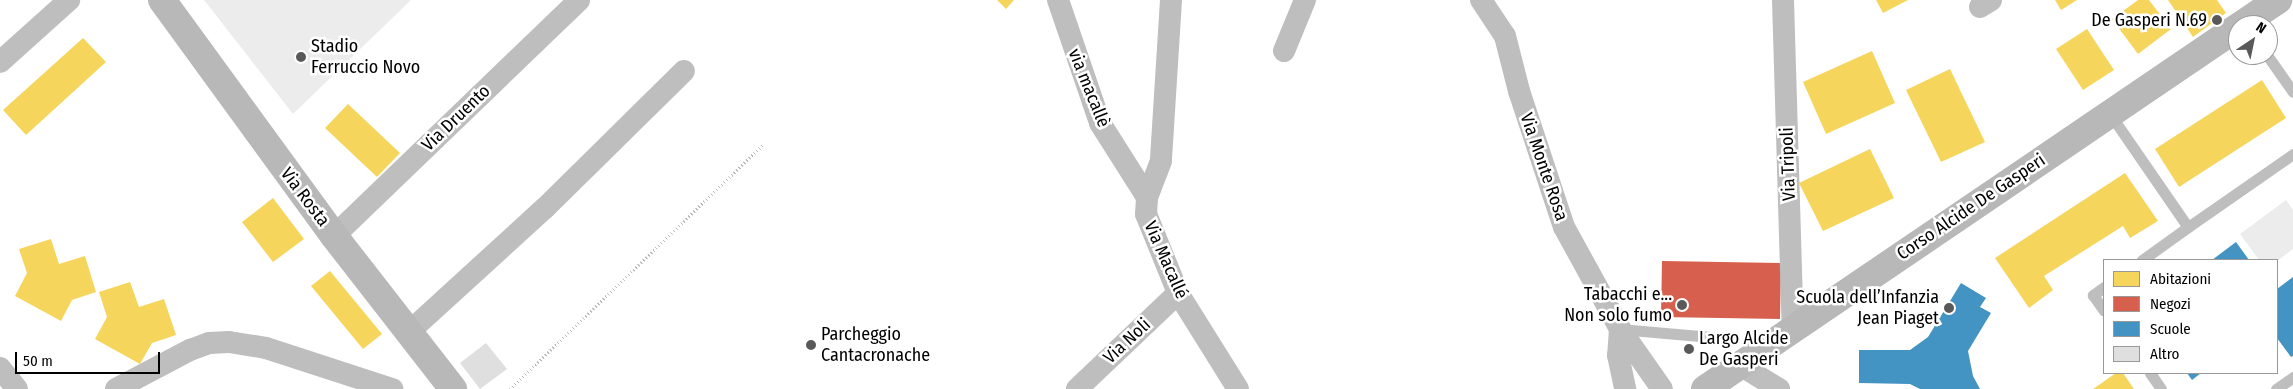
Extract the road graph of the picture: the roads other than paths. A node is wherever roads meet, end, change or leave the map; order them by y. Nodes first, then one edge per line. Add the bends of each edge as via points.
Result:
1 (69, 0) edge
2 (162, 0) edge
3 (579, 0) edge
4 (1058, 0) edge
5 (1171, 0) edge
6 (1305, 0) edge
7 (1481, 0) edge
8 (1783, 0) edge
9 (2278, 0) edge
10 (2256, 15) edge
11 (2228, 34) edge
12 (1284, 51) dead end
13 (0, 62) edge
14 (2275, 65) edge
15 (684, 72) dead end
16 (2293, 92) edge
17 (2110, 114) junction
18 (2293, 154) edge
19 (1147, 197) junction
20 (2188, 227) junction
21 (334, 236) junction
22 (2143, 259) edge
23 (2103, 288) edge
24 (1178, 293) junction
25 (2103, 310) edge
26 (1793, 328) junction
27 (1620, 329) junction
28 (408, 332) junction
29 (1734, 339) dead end
30 (1740, 365) junction
31 (0, 368) edge
32 (2151, 374) edge
33 (2293, 377) edge
34 (17, 389) edge
35 (116, 389) edge
36 (392, 389) edge
37 (453, 389) edge
38 (1077, 389) edge
39 (1238, 389) edge
40 (1625, 389) edge
41 (1662, 389) edge
42 (1705, 389) edge
43 (1779, 389) edge
44 (2162, 389) edge
45 (2276, 389) edge

1 - 13 street
2 - 21 street, Via Rosta
3 - 21 street, Via Druento
4 - 19 street, via macallè via 1100,123
5 - 19 street, Via Macallé via 1161,161
6 - 12 street
7 - 27 street, Via Monte Rosa via 1505,36 1518,91 1564,227
8 - 26 street, Via Tripoli
9 - 10 street, Corso Alcide De Gasperi
11 - 17 street, Corso Alcide De Gasperi
14 - 16 lane
15 - 28 street via 545,208
17 - 20 lane
17 - 26 street, Corso Alcide De Gasperi
18 - 20 lane
19 - 24 street, Via Macallé via 1146,214
20 - 22 lane
21 - 28 street, Via Rosta
23 - 25 lane via 2093,295
24 - 38 street, Via Noli
24 - 39 street, Via Macallé
26 - 30 street, Corso Alcide De Gasperi
27 - 29 lane
27 - 40 street via 1618,355
27 - 41 street
28 - 37 street, Via Rosta
30 - 42 street, Corso Alcide De Gasperi
30 - 43 street
31 - 34 street
32 - 44 lane
33 - 45 lane
35 - 36 street via 190,350 209,343 229,342 266,348

